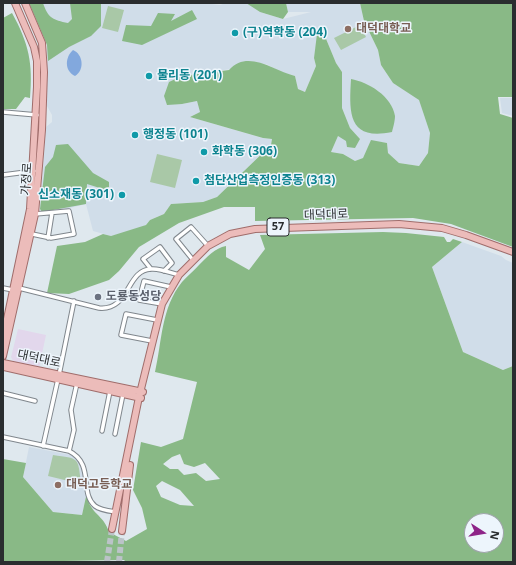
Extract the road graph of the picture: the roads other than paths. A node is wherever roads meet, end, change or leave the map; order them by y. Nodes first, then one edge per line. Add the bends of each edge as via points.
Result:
1 (15, 3) edge
2 (25, 3) edge
3 (3, 112) edge
4 (35, 114) junction
5 (42, 116) junction
6 (36, 171) junction
7 (3, 174) edge
8 (52, 213) junction
9 (36, 214) junction
10 (32, 234) junction
11 (48, 238) junction
12 (208, 246) junction
13 (513, 252) edge
14 (513, 256) edge
15 (193, 260) junction
16 (151, 269) junction
17 (164, 271) junction
18 (140, 274) junction
19 (179, 275) junction
20 (144, 281) junction
21 (171, 287) junction
22 (3, 288) edge
23 (16, 289) junction
24 (74, 301) junction
25 (162, 304) junction
26 (6, 307) edge
27 (157, 320) junction
28 (4, 327) edge
29 (3, 338) edge
30 (152, 341) junction
31 (4, 354) edge
32 (3, 363) edge
33 (13, 365) junction
34 (3, 367) edge
35 (58, 377) junction
36 (77, 383) junction
37 (110, 391) junction
38 (3, 394) edge
39 (123, 394) junction
40 (142, 395) junction
41 (35, 401) dead end
42 (102, 431) dead end
43 (115, 434) dead end
44 (3, 437) edge
45 (43, 446) junction
46 (69, 451) junction
47 (116, 512) junction
48 (112, 529) tunnel mouth
49 (122, 531) tunnel mouth

1 - 4 main road, 가정로 via 34,47 37,61
2 - 5 main road, 가정로 via 42,43
3 - 4 street
4 - 5 street
4 - 6 main road, 가정로
5 - 6 main road, 가정로
6 - 7 street
6 - 9 main road, 가정로
6 - 23 main road, 가정로
8 - 9 street
8 - 11 street
8 - 11 street via 69,211 74,234
9 - 10 main road, 가정로
10 - 11 street
10 - 23 main road, 가정로
12 - 13 main road, 대덕대로 / 57 via 230,234 255,228 399,224 442,228
12 - 15 main road, 대덕대로 / 57
12 - 15 street via 191,227 176,239
14 - 40 main road, 대덕대로 / 57 via 465,238 416,228 260,231 237,236 204,254 174,288 162,313
15 - 19 main road, 대덕대로 / 57
16 - 17 street
16 - 17 street via 143,259 160,247 172,263
16 - 18 street
17 - 19 street
18 - 20 street
18 - 24 street via 120,301 109,308
19 - 21 main road, 대덕대로 / 57
20 - 21 street
20 - 25 street via 140,300
21 - 25 main road, 대덕대로 / 57
22 - 23 street
23 - 24 street
23 - 26 main road, 가정로
23 - 31 main road, 가정로
24 - 35 street
25 - 27 main road, 대덕대로 / 57
26 - 28 main road, 가정로
27 - 30 main road, 대덕대로 / 57
27 - 30 street via 126,314 121,334
28 - 29 main road, 가정로
30 - 40 main road, 대덕대로 / 57
31 - 33 main road
32 - 33 main road, 대덕대로
33 - 35 main road, 대덕대로
34 - 35 main road, 대덕대로
35 - 36 main road, 대덕대로
35 - 40 main road, 대덕대로
35 - 45 street
36 - 37 main road, 대덕대로
36 - 46 street via 71,410 74,430
37 - 39 main road, 대덕대로
37 - 42 street
38 - 41 street
39 - 40 main road, 대덕대로
39 - 43 street
40 - 47 main road
40 - 49 main road
44 - 45 street
45 - 46 street
46 - 47 street via 81,460 92,503 99,508
47 - 48 main road

